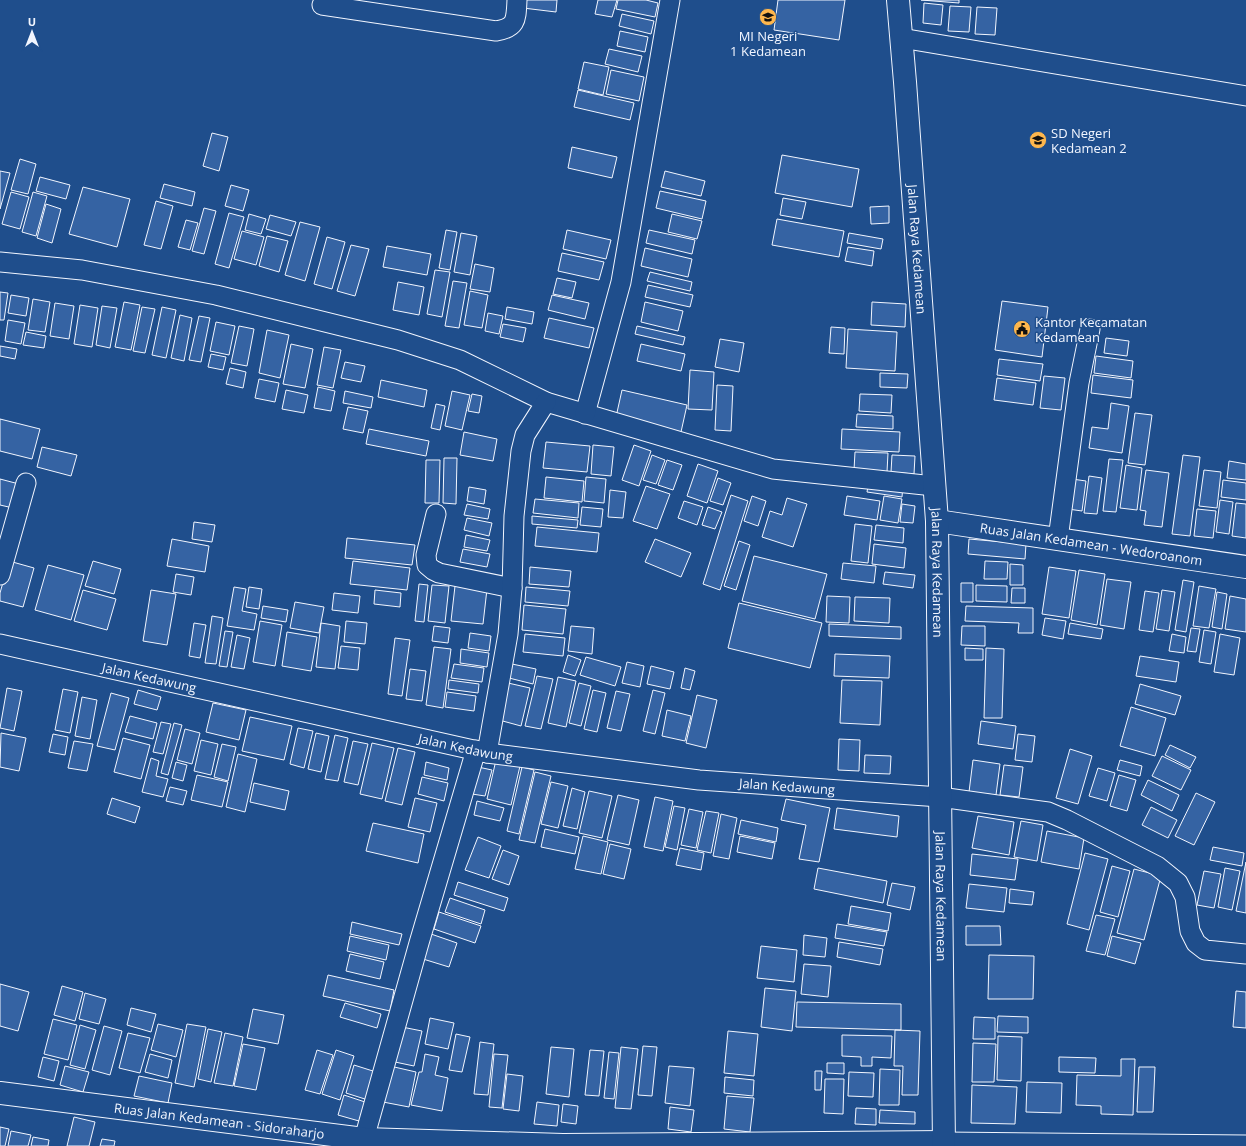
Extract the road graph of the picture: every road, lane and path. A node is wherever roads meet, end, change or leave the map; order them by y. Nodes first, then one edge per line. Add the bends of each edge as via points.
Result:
1 (517, 0) edge
2 (670, 0) edge
3 (898, 0) edge
4 (322, 5) dead end
5 (901, 38) junction
6 (1246, 96) edge
7 (0, 262) edge
8 (1090, 329) dead end
9 (546, 402) junction
10 (585, 414) junction
11 (26, 483) dead end
12 (934, 486) junction
13 (436, 514) dead end
14 (937, 521) junction
15 (1058, 539) junction
16 (1246, 567) edge
17 (0, 575) edge
18 (512, 588) junction
19 (0, 644) edge
20 (482, 752) junction
21 (940, 798) junction
22 (1246, 954) edge
23 (0, 1093) edge
24 (364, 1139) junction
25 (944, 1144) edge
26 (1246, 1145) edge

1 - 4 street via 516,15 511,26 496,31
2 - 10 street via 621,282
3 - 5 main road, Jalan Raya Kedamean
5 - 6 street
5 - 12 main road, Jalan Raya Kedamean
7 - 9 street via 82,270 200,292 398,340 460,360
8 - 15 street via 1079,383
9 - 10 street
9 - 18 street via 525,435 521,451 514,516
10 - 12 street via 773,469
11 - 17 street
12 - 14 main road, Jalan Raya Kedamean
13 - 18 street via 426,555 427,565 440,573
14 - 15 main road, Ruas Jalan Kedamean - Wedoroanom
14 - 21 main road, Jalan Raya Kedamean
15 - 16 main road, Ruas Jalan Kedamean - Wedoroanom
18 - 20 street via 508,634
19 - 20 street, Jalan Kedawung
20 - 21 street, Jalan Kedawung via 698,780
20 - 24 street via 419,943
21 - 22 street, Jalan Kedawung via 1048,812 1157,866 1178,883 1185,897 1190,931 1196,943 1205,950
21 - 25 main road, Jalan Raya Kedamean
23 - 24 main road, Ruas Jalan Kedamean - Sidoraharjo
24 - 25 main road, Ruas Jalan Kedamean - Sidoraharjo via 563,1145
25 - 26 street

